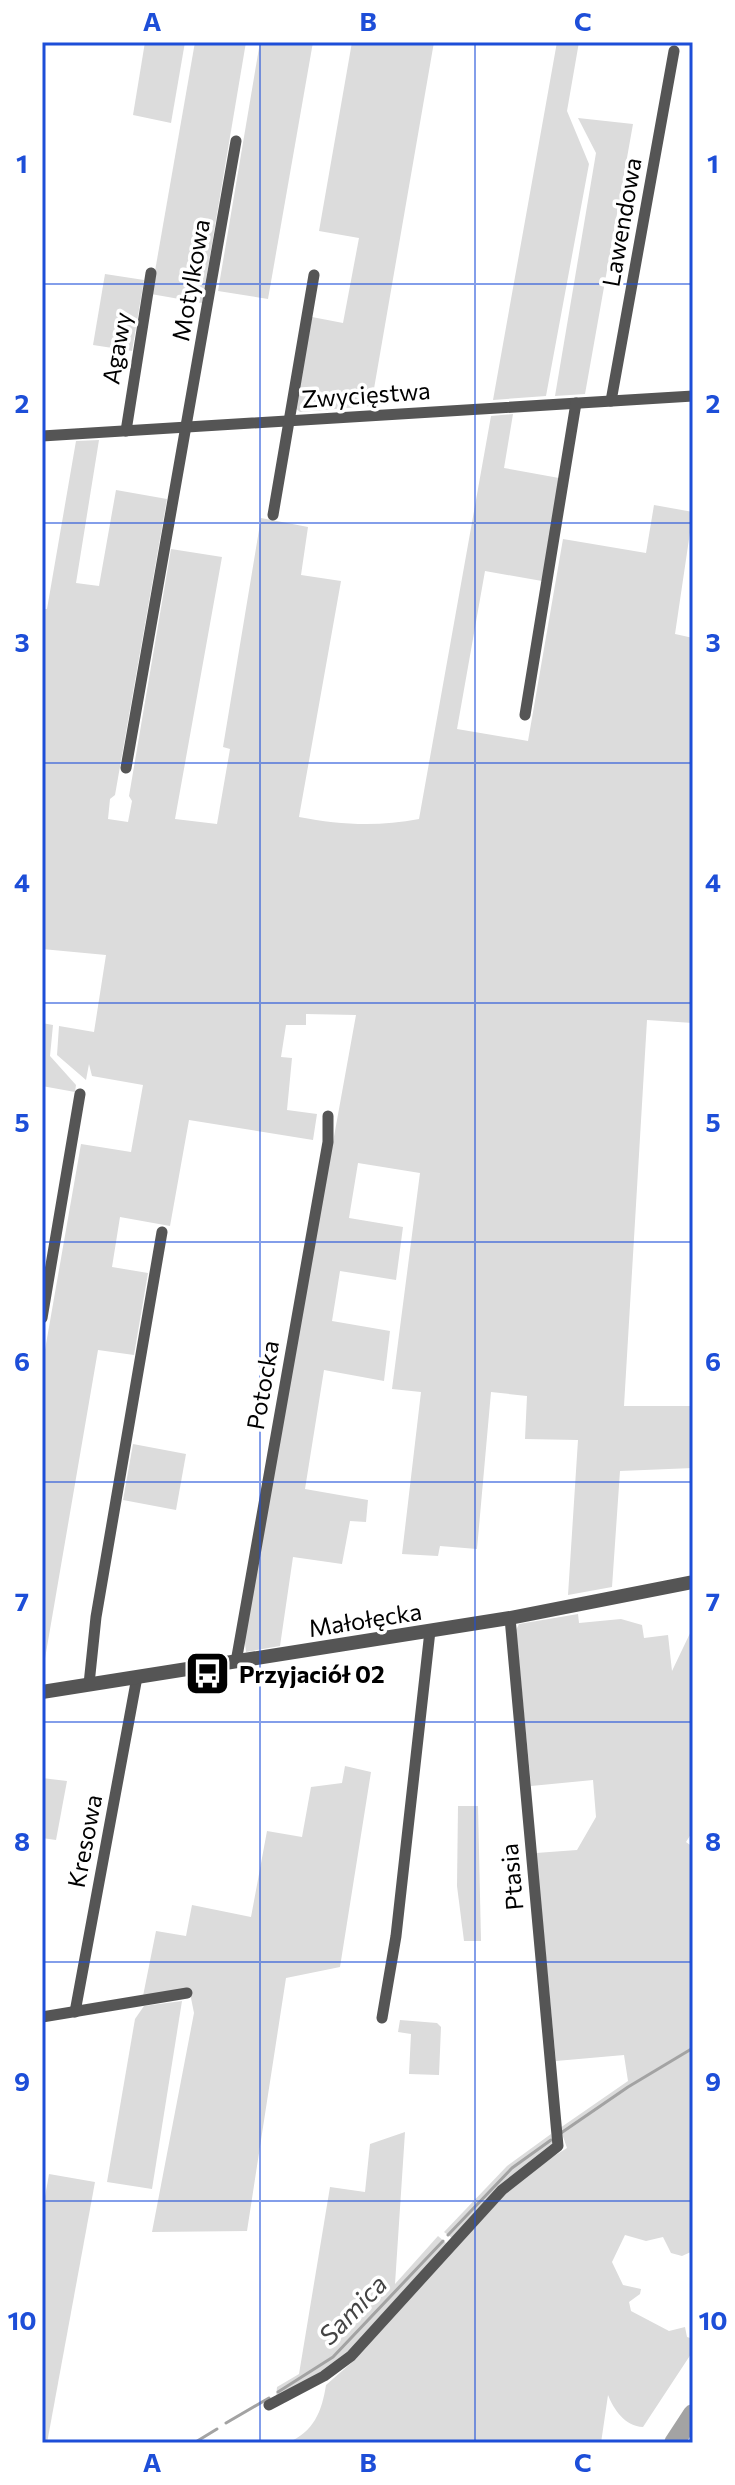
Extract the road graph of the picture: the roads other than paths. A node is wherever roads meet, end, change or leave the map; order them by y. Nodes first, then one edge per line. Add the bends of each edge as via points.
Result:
1 (674, 51) dead end
2 (236, 141) dead end
3 (151, 273) dead end
4 (314, 275) dead end
5 (693, 396) edge
6 (611, 401) junction
7 (576, 403) junction
8 (288, 421) junction
9 (186, 427) junction
10 (126, 431) junction
11 (42, 436) edge
12 (273, 515) dead end
13 (525, 715) dead end
14 (126, 768) dead end
15 (80, 1094) dead end
16 (328, 1116) dead end
17 (162, 1232) dead end
18 (42, 1318) edge
19 (693, 1582) edge
20 (510, 1618) junction
21 (430, 1631) junction
22 (236, 1662) junction
23 (137, 1677) junction
24 (89, 1684) junction
25 (42, 1692) edge
26 (187, 1993) dead end
27 (75, 2012) junction
28 (42, 2017) edge
29 (382, 2018) dead end
30 (269, 2405) dead end

1 - 6 street, Lawendowa
2 - 9 street, Motylkowa
3 - 10 street, Agawy
4 - 8 street
5 - 6 street, Zwycięstwa
6 - 7 street, Zwycięstwa
7 - 8 street, Zwycięstwa
7 - 13 street
8 - 9 street, Zwycięstwa
8 - 12 street
9 - 10 street, Zwycięstwa
9 - 14 street, Motylkowa
10 - 11 street, Zwycięstwa
15 - 18 street
16 - 22 street, Potocka via 328,1142
17 - 24 street
19 - 20 street, Małołęcka
20 - 21 street, Małołęcka
20 - 30 street, Ptasia via 558,2146 502,2190 351,2356
21 - 22 street, Małołęcka
21 - 29 street
22 - 23 street, Małołęcka
23 - 24 street, Małołęcka
23 - 27 street, Kresowa
24 - 25 street, Małołęcka
26 - 27 street
27 - 28 street

